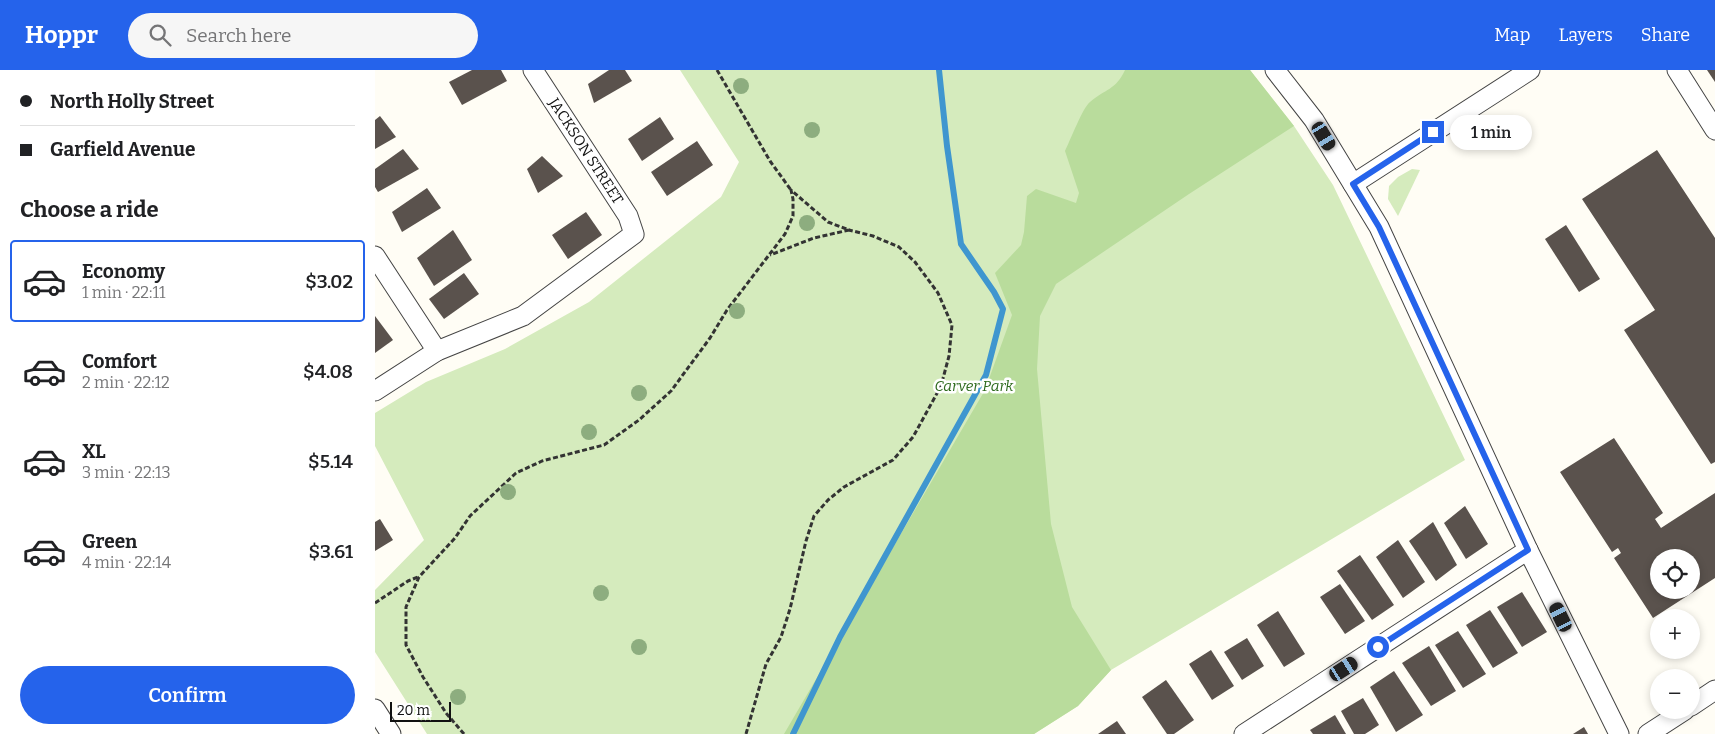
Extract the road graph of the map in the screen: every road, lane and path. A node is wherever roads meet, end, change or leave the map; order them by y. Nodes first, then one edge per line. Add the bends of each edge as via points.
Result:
1 (533, 70) edge
2 (717, 70) edge
3 (1275, 70) edge
4 (1530, 70) edge
5 (1677, 70) edge
6 (1715, 130) edge
7 (1353, 184) junction
8 (791, 190) junction
9 (849, 230) junction
10 (770, 255) junction
11 (375, 256) edge
12 (437, 351) junction
13 (375, 391) edge
14 (1528, 550) junction
15 (419, 577) junction
16 (375, 604) edge
17 (1715, 690) edge
18 (1700, 700) edge
19 (375, 709) edge
20 (1671, 719) edge
21 (391, 734) edge
22 (464, 734) edge
23 (747, 734) edge
24 (1244, 734) edge
25 (1619, 734) edge
26 (1648, 734) edge

1 - 12 street, JACKSON STREET via 628,216 633,234 523,316
2 - 8 path via 770,161
3 - 7 street via 1315,120
4 - 7 street
5 - 6 street
7 - 14 street via 1379,227
8 - 9 path via 828,222
8 - 10 path via 793,216
9 - 10 path via 813,238
9 - 23 path via 899,247 915,262 937,293 952,325 949,356 941,386 913,437 893,460 844,487 814,516 790,609 781,637 766,664
10 - 15 path via 665,397 604,445 542,461 516,473 471,516
11 - 12 street
12 - 13 street
14 - 24 street
14 - 25 street
15 - 16 path
15 - 22 path via 406,607 406,644 446,713
17 - 18 street
19 - 21 street
20 - 26 street

